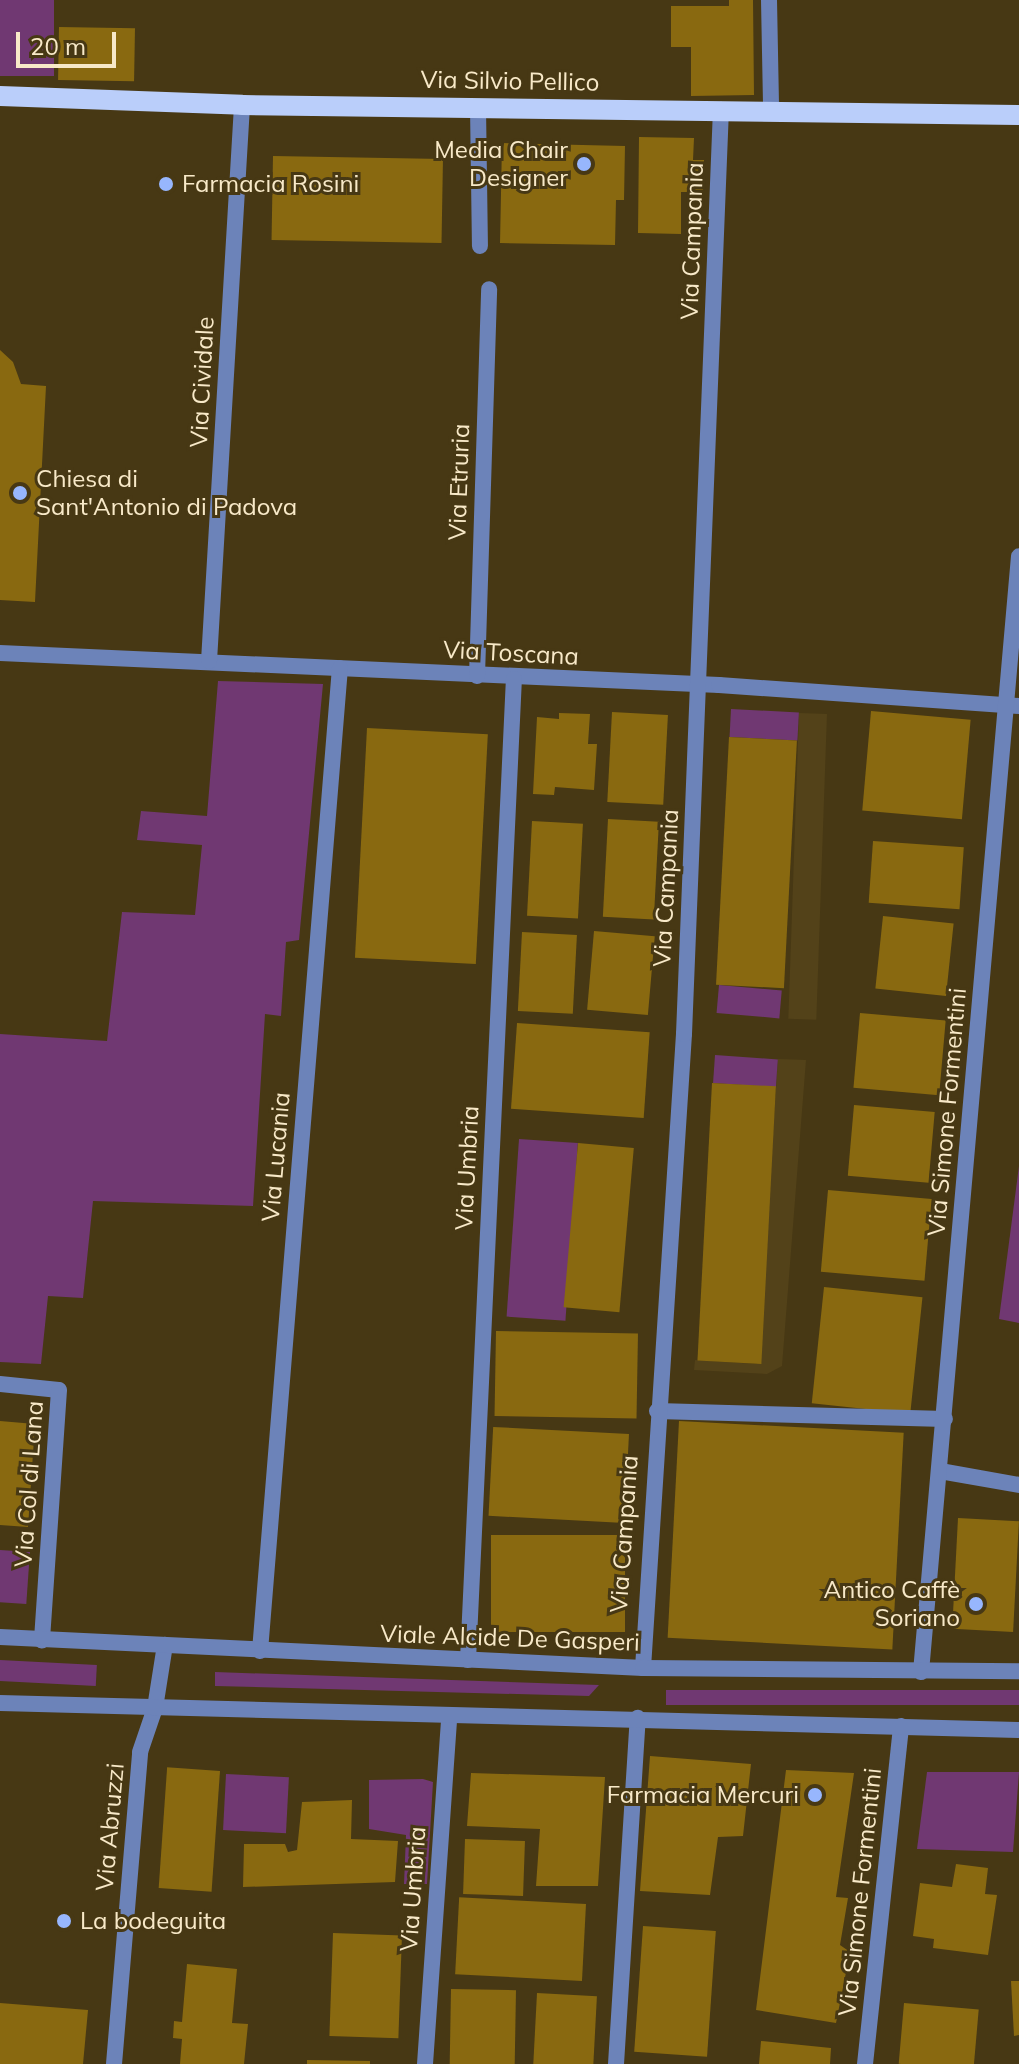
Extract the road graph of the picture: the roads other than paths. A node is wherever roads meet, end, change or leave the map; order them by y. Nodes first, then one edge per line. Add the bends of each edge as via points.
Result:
1 (769, 0) edge
2 (0, 96) edge
3 (242, 105) junction
4 (478, 107) junction
5 (771, 109) junction
6 (721, 110) junction
7 (1019, 115) edge
8 (480, 246) dead end
9 (489, 289) dead end
10 (1019, 556) edge
11 (0, 653) edge
12 (209, 661) junction
13 (340, 668) junction
14 (477, 676) junction
15 (514, 679) junction
16 (700, 684) junction
17 (1013, 705) edge
18 (0, 1384) edge
19 (657, 1411) junction
20 (945, 1419) junction
21 (940, 1471) junction
22 (1019, 1485) edge
23 (0, 1637) edge
24 (42, 1640) junction
25 (165, 1645) junction
26 (260, 1651) junction
27 (468, 1660) junction
28 (643, 1668) junction
29 (1019, 1671) edge
30 (921, 1672) junction
31 (0, 1703) edge
32 (155, 1708) junction
33 (449, 1717) junction
34 (638, 1718) junction
35 (901, 1726) junction
36 (1019, 1730) edge
37 (114, 2064) edge
38 (425, 2064) edge
39 (616, 2064) edge
40 (865, 2064) edge

1 - 5 street
2 - 3 main road, Via Silvio Pellico
3 - 4 main road, Via Silvio Pellico
3 - 12 street, Via Cividale
4 - 6 main road, Via Silvio Pellico
4 - 8 street
5 - 6 main road, Via Silvio Pellico
5 - 7 main road, Via Silvio Pellico
6 - 16 street, Via Campania
9 - 14 street, Via Etruria
10 - 17 street, Via Simone Formentini
11 - 12 street, Via Toscana
12 - 13 street, Via Toscana
13 - 14 street, Via Toscana
13 - 26 street, Via Lucania
14 - 15 street, Via Toscana
15 - 16 street, Via Toscana
15 - 27 street, Via Umbria
16 - 17 street, Via Toscana
16 - 19 street, Via Campania via 684,1034
17 - 20 street, Via Simone Formentini
18 - 24 street, Via Col di Lana via 59,1390
19 - 20 street
19 - 28 street, Via Campania
20 - 21 street, Via Simone Formentini
21 - 22 street
21 - 30 street, Via Simone Formentini
23 - 24 street, Viale Alcide De Gasperi
24 - 25 street, Viale Alcide De Gasperi
25 - 26 street, Viale Alcide De Gasperi
25 - 32 street, Via Abruzzi
26 - 27 street, Viale Alcide De Gasperi
27 - 28 street, Viale Alcide De Gasperi
28 - 30 street, Viale Alcide De Gasperi
29 - 30 street, Viale Alcide De Gasperi
31 - 32 street
32 - 33 street
32 - 37 street, Via Abruzzi via 140,1752
33 - 34 street
33 - 38 street, Via Umbria
34 - 35 street
34 - 39 street
35 - 36 street
35 - 40 street, Via Simone Formentini

